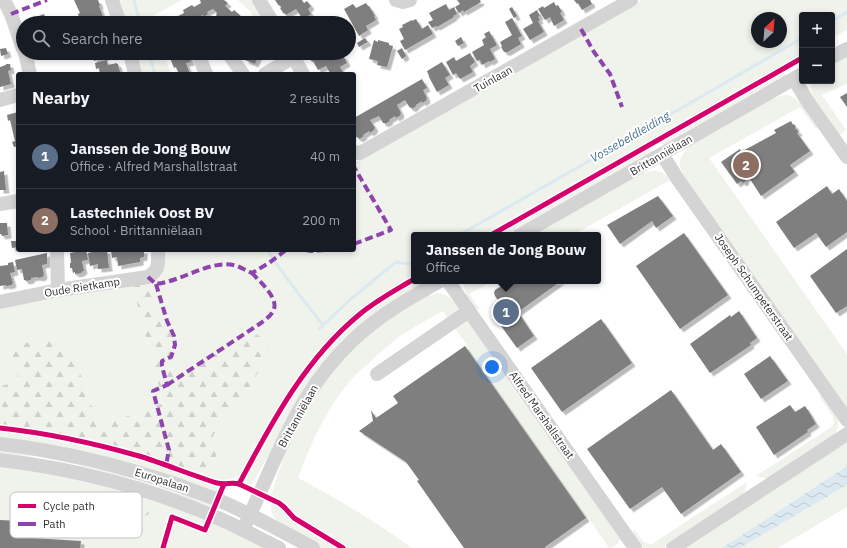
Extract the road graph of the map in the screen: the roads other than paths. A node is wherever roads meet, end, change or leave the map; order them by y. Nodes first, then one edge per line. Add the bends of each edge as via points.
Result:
1 (4, 0) edge
2 (112, 0) edge
3 (259, 0) edge
4 (396, 0) edge
5 (410, 0) edge
6 (631, 0) edge
7 (118, 16) edge
8 (269, 16) edge
9 (16, 28) edge
10 (847, 49) edge
11 (835, 55) edge
12 (27, 60) edge
13 (132, 60) edge
14 (201, 60) edge
15 (233, 60) edge
16 (286, 60) edge
17 (296, 60) edge
18 (30, 72) edge
19 (135, 72) edge
20 (205, 72) edge
21 (242, 72) edge
22 (268, 72) edge
23 (302, 72) edge
24 (798, 77) edge
25 (16, 96) edge
26 (0, 100) edge
27 (356, 153) edge
28 (662, 154) junction
29 (847, 157) edge
30 (16, 202) edge
31 (0, 204) edge
32 (525, 232) edge
33 (56, 252) edge
34 (158, 252) edge
35 (435, 284) edge
36 (450, 284) edge
37 (58, 290) junction
38 (0, 302) edge
39 (469, 311) junction
40 (378, 374) dead end
41 (847, 420) edge
42 (847, 434) edge
43 (0, 444) edge
44 (0, 460) edge
45 (250, 514) junction
46 (243, 530) junction
47 (279, 548) edge
48 (313, 548) edge
49 (635, 548) edge
50 (673, 548) edge

1 - 9 street
2 - 7 street
3 - 8 street
4 - 5 street
6 - 27 street, Tuinlaan via 360,154
10 - 11 street
12 - 18 street
13 - 19 street
14 - 20 street
15 - 21 street
16 - 22 street
17 - 23 street
24 - 28 street, Brittanniëlaan
24 - 29 street via 808,102
25 - 26 street
28 - 32 street, Brittanniëlaan
28 - 41 street, Joseph Schumpeterstraat
30 - 31 street
33 - 37 street
34 - 37 street, Oude Rietkamp via 158,265 155,272 148,277
35 - 45 street, Brittanniëlaan via 376,321 346,346 326,369 298,412
36 - 39 street, Alfred Marshallstraat
37 - 38 street, Oude Rietkamp
39 - 40 street
39 - 49 street, Alfred Marshallstraat
42 - 50 street
43 - 45 street, Europalaan via 73,456 134,471 211,497
44 - 46 street, Europalaan via 65,471 123,485 208,514
45 - 46 street, Brittanniëlaan
45 - 48 street, Europalaan
46 - 47 street, Europalaan

